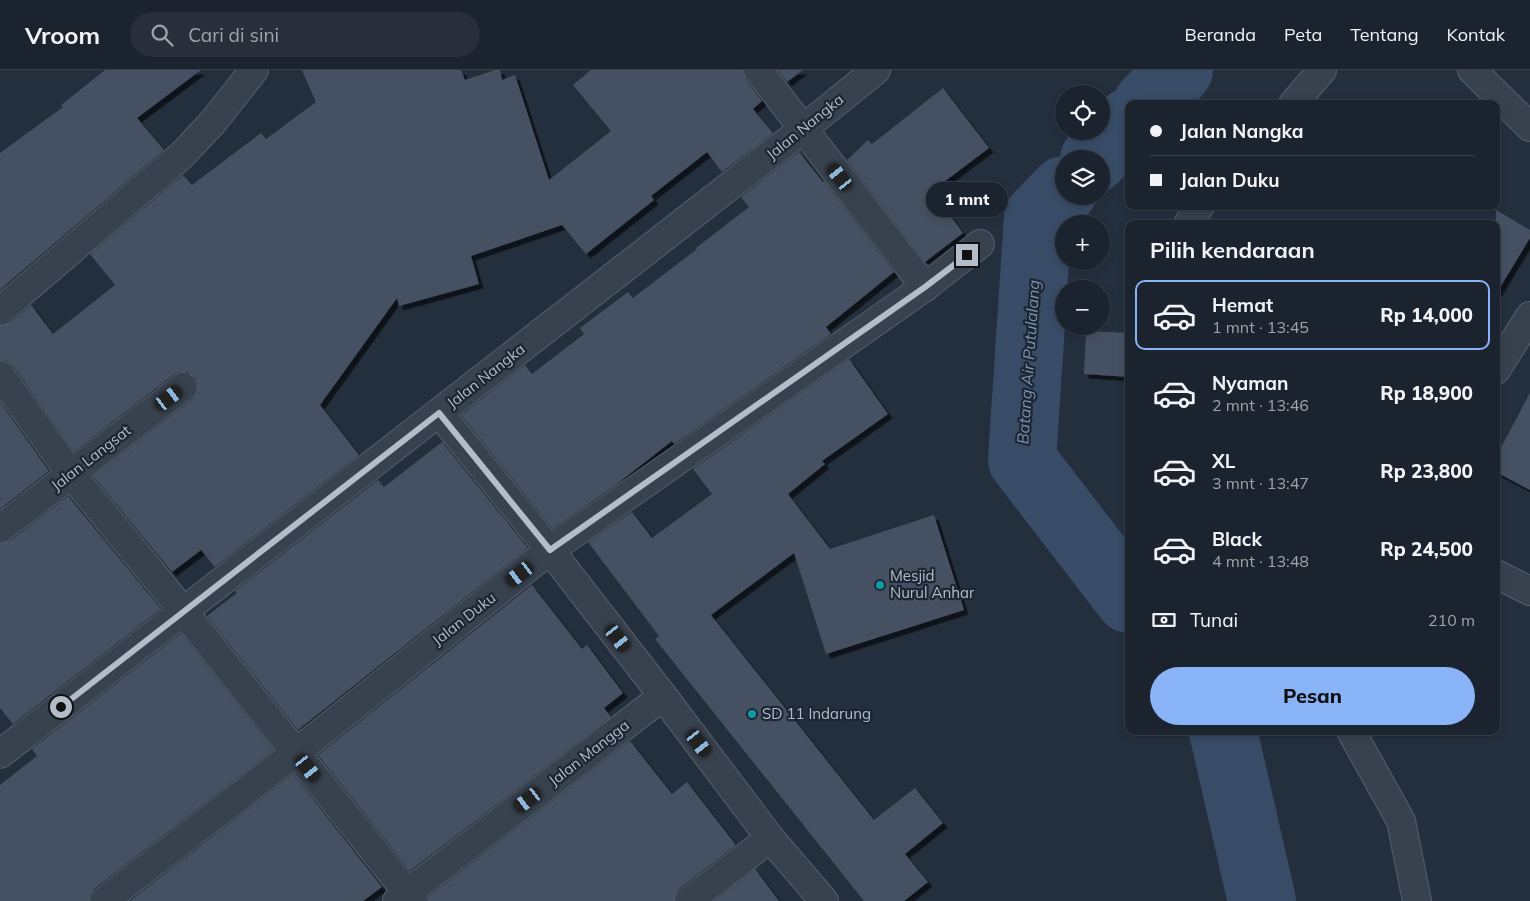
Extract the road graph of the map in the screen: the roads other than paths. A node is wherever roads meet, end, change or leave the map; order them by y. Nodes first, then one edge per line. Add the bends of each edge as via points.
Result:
1 (254, 70) edge
2 (758, 70) edge
3 (876, 70) edge
4 (1322, 70) edge
5 (1472, 70) edge
6 (1296, 100) edge
7 (1530, 127) edge
8 (803, 129) junction
9 (980, 244) dead end
10 (925, 287) junction
11 (0, 311) edge
12 (1530, 316) edge
13 (1500, 364) edge
14 (0, 375) edge
15 (183, 387) dead end
16 (439, 413) junction
17 (71, 474) junction
18 (0, 529) edge
19 (550, 550) junction
20 (1500, 576) edge
21 (1530, 591) edge
22 (183, 611) junction
23 (663, 696) junction
24 (1353, 735) edge
25 (295, 753) junction
26 (0, 754) edge
27 (770, 838) junction
28 (406, 898) edge
29 (104, 901) edge
30 (689, 901) edge
31 (824, 901) edge
32 (1417, 901) edge

1 - 11 street via 182,155
2 - 8 street
3 - 8 street, Jalan Nangka
4 - 6 street
5 - 7 street
8 - 10 street
8 - 16 street, Jalan Nangka
9 - 10 street, Jalan Duku
10 - 19 street, Jalan Duku
12 - 13 street
14 - 17 street
15 - 17 street, Jalan Langsat
16 - 19 street
16 - 22 street, Jalan Nangka
17 - 18 street, Jalan Langsat
17 - 22 street
19 - 23 street
19 - 25 street, Jalan Duku
20 - 21 street
22 - 25 street
22 - 26 street, Jalan Nangka
23 - 27 street
23 - 28 street, Jalan Mangga
24 - 32 street via 1401,821
25 - 28 street
25 - 29 street, Jalan Duku
27 - 30 street
27 - 31 street

